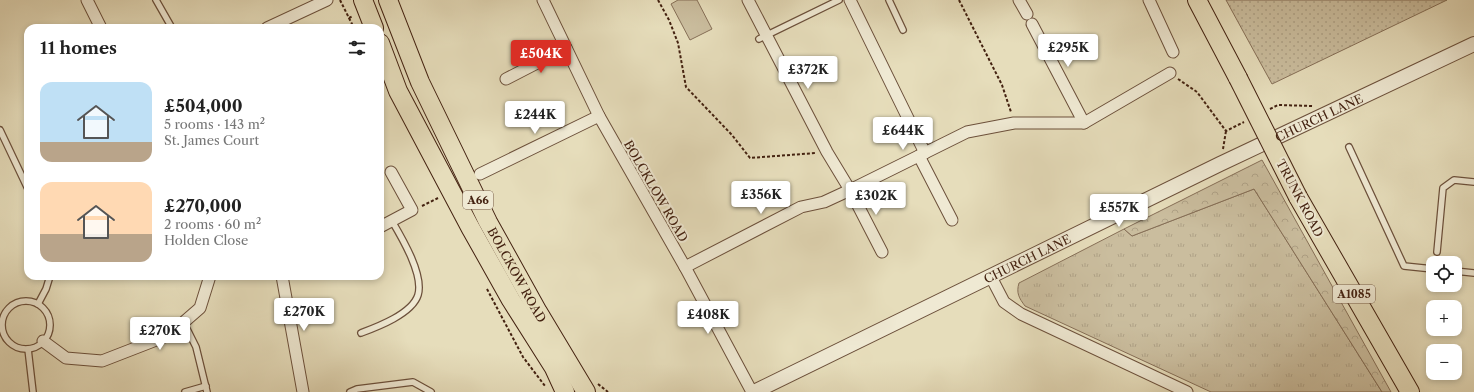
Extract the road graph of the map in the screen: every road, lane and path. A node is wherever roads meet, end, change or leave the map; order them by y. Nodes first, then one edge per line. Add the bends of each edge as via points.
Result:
1 (87, 0) edge
2 (156, 0) edge
3 (327, 0) edge
4 (363, 0) edge
5 (388, 0) edge
6 (543, 0) edge
7 (658, 0) edge
8 (748, 0) edge
9 (838, 0) edge
10 (850, 0) edge
11 (889, 0) edge
12 (959, 0) edge
13 (1019, 0) edge
14 (1149, 0) edge
15 (1196, 0) edge
16 (346, 12) dead end
17 (1026, 14) dead end
18 (99, 24) edge
19 (170, 24) edge
20 (276, 24) edge
21 (352, 24) edge
22 (372, 24) edge
23 (1032, 24) dead end
24 (903, 30) dead end
25 (763, 37) junction
26 (1474, 44) edge
27 (566, 48) junction
28 (1173, 52) dead end
29 (384, 54) edge
30 (1170, 73) dead end
31 (506, 78) dead end
32 (599, 116) junction
33 (1014, 123) junction
34 (1084, 123) junction
35 (0, 130) edge
36 (1226, 131) dead end
37 (1349, 147) dead end
38 (827, 152) junction
39 (922, 154) junction
40 (1220, 164) junction
41 (391, 172) dead end
42 (480, 174) dead end
43 (24, 181) edge
44 (1474, 182) edge
45 (850, 190) junction
46 (439, 198) dead end
47 (412, 210) junction
48 (952, 220) dead end
49 (392, 221) junction
50 (384, 226) edge
51 (882, 252) dead end
52 (1437, 252) dead end
53 (685, 267) junction
54 (1426, 268) edge
55 (1462, 272) edge
56 (1474, 273) edge
57 (991, 277) junction
58 (49, 280) edge
59 (209, 280) edge
60 (283, 280) edge
61 (486, 288) dead end
62 (38, 304) junction
63 (1, 319) edge
64 (184, 323) junction
65 (360, 334) dead end
66 (43, 341) junction
67 (28, 349) junction
68 (546, 386) dead end
69 (206, 389) edge
70 (33, 392) edge
71 (185, 392) edge
72 (303, 392) edge
73 (350, 392) edge
74 (431, 392) edge
75 (565, 392) edge
76 (586, 392) edge
77 (753, 392) edge
78 (1187, 392) edge
79 (1410, 392) edge

1 - 18 street
2 - 19 lane
3 - 20 street
4 - 22 main road
5 - 76 main road, BOLCKOW ROAD / A66 via 420,82 488,222
6 - 27 street, BOLCKLOW ROAD
7 - 38 path via 678,44 686,87 732,135 750,158
8 - 25 street
9 - 25 lane
10 - 39 street
11 - 24 lane
12 - 33 path via 1002,85
13 - 17 street
14 - 28 street
15 - 79 main road, TRUNK ROAD / A1085, bridge via 1298,197
16 - 21 path
23 - 34 street
25 - 38 street
26 - 40 street, CHURCH LANE
27 - 31 street
27 - 32 street, BOLCKLOW ROAD
29 - 75 main road, BOLCKOW ROAD / A66 via 398,91 511,300 554,368
30 - 34 street
32 - 42 street
32 - 53 street, BOLCKLOW ROAD
33 - 34 street
33 - 39 street via 967,132
35 - 43 lane
36 - 40 path
37 - 54 lane via 1404,266
38 - 45 street
39 - 45 street
39 - 48 street
40 - 57 street, CHURCH LANE
41 - 47 street
44 - 52 lane via 1454,180 1444,188
45 - 51 street
45 - 53 street via 824,202 801,207
46 - 47 path
47 - 49 street
49 - 50 street
49 - 65 lane via 410,253 419,282 418,296 409,308 386,324
53 - 77 street, BOLCKLOW ROAD
55 - 56 lane
57 - 77 street, CHURCH LANE
57 - 78 street via 1004,302 1020,314
58 - 62 lane
59 - 64 street via 200,308
60 - 72 street
61 - 68 path via 523,357
62 - 63 lane via 17,302
62 - 66 lane via 44,310 50,325
63 - 67 lane via 4,336 10,343
64 - 66 street via 169,335 102,361 66,358
64 - 69 lane via 196,347
66 - 67 lane
67 - 70 lane
69 - 71 lane
73 - 74 lane via 413,382

